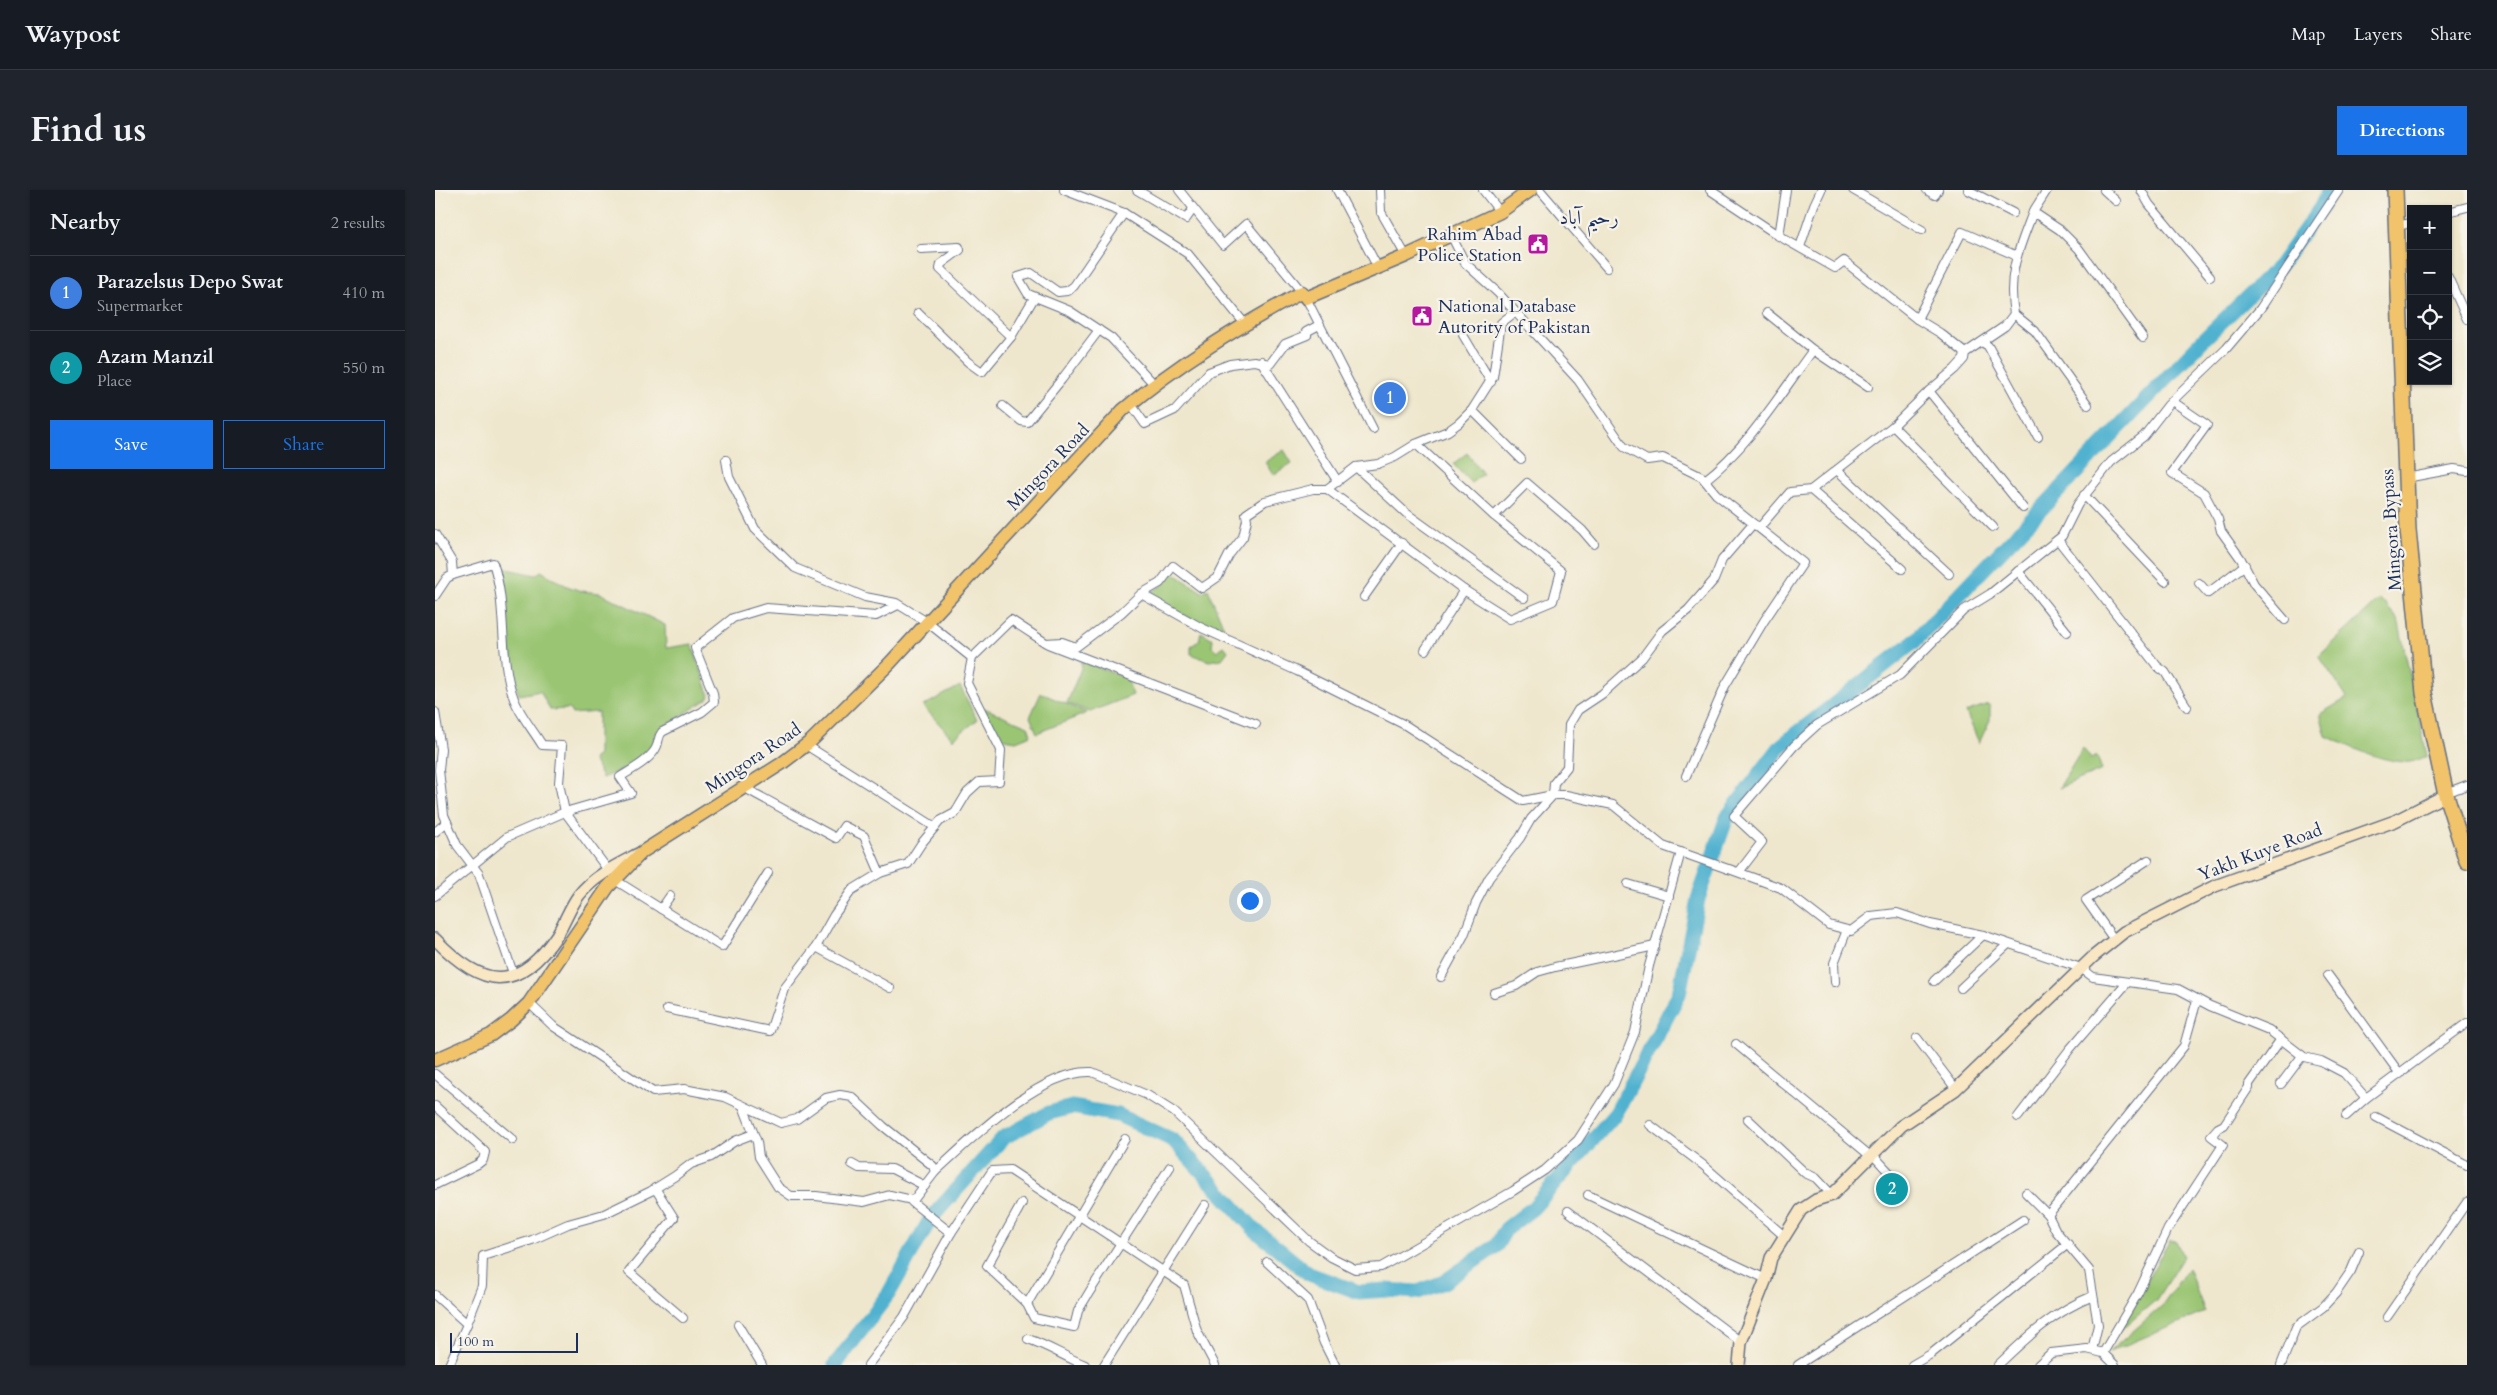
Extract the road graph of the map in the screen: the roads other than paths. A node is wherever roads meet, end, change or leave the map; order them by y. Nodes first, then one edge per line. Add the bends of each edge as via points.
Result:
1 (1064, 190) edge
2 (1137, 190) edge
3 (1179, 190) edge
4 (1337, 190) edge
5 (1379, 190) edge
6 (1483, 190) edge
7 (1531, 190) edge
8 (1540, 190) edge
9 (1710, 190) edge
10 (1787, 190) edge
11 (1821, 190) edge
12 (1853, 190) edge
13 (1927, 190) edge
14 (1938, 190) edge
15 (1968, 190) edge
16 (2047, 190) edge
17 (2104, 190) edge
18 (2141, 190) edge
19 (2339, 190) edge
20 (2395, 190) edge
21 (2116, 201) dead end
22 (2467, 207) edge
23 (1193, 209) junction
24 (2452, 211) edge
25 (1500, 212) junction
26 (2033, 212) junction
27 (1124, 213) junction
28 (2013, 213) dead end
29 (2404, 225) edge
30 (1922, 230) dead end
31 (1451, 235) junction
32 (1779, 236) junction
33 (1801, 247) junction
34 (921, 249) dead end
35 (1407, 256) junction
36 (2017, 256) junction
37 (1378, 268) junction
38 (1607, 268) dead end
39 (2210, 277) dead end
40 (2452, 286) edge
41 (1304, 295) junction
42 (1034, 298) junction
43 (1515, 312) junction
44 (918, 313) dead end
45 (1767, 313) dead end
46 (2014, 314) junction
47 (1917, 319) junction
48 (2467, 319) edge
49 (1245, 324) junction
50 (1319, 325) junction
51 (1099, 330) junction
52 (1463, 335) dead end
53 (1011, 337) junction
54 (2143, 338) dead end
55 (1982, 342) junction
56 (1813, 350) junction
57 (1965, 353) junction
58 (1261, 361) junction
59 (1491, 382) junction
60 (1154, 384) junction
61 (1868, 387) dead end
62 (1929, 390) junction
63 (2172, 401) junction
64 (1131, 404) junction
65 (2088, 405) dead end
66 (1003, 406) dead end
67 (1472, 410) junction
68 (1893, 426) junction
69 (1373, 429) dead end
70 (2038, 437) dead end
71 (1416, 444) junction
72 (1521, 459) dead end
73 (726, 460) dead end
74 (1356, 467) junction
75 (1837, 470) junction
76 (2467, 471) edge
77 (2406, 478) junction
78 (1705, 480) junction
79 (1338, 482) junction
80 (1327, 489) junction
81 (1811, 490) junction
82 (2084, 495) junction
83 (2023, 508) dead end
84 (1495, 516) junction
85 (1760, 527) junction
86 (1993, 527) dead end
87 (435, 534) edge
88 (2058, 540) junction
89 (1402, 544) junction
90 (1594, 544) dead end
91 (2245, 565) junction
92 (1902, 569) dead end
93 (2018, 571) junction
94 (1949, 574) dead end
95 (453, 575) junction
96 (2165, 582) dead end
97 (2199, 583) dead end
98 (1464, 590) junction
99 (1141, 594) junction
100 (435, 596) edge
101 (1364, 597) dead end
102 (1523, 598) dead end
103 (898, 605) junction
104 (2285, 620) dead end
105 (927, 622) junction
106 (2067, 632) dead end
107 (1046, 643) junction
108 (1425, 650) dead end
109 (972, 658) junction
110 (2187, 707) dead end
111 (435, 712) edge
112 (1256, 724) dead end
113 (807, 745) junction
114 (1685, 776) dead end
115 (2467, 785) edge
116 (743, 787) junction
117 (1553, 794) junction
118 (2446, 795) junction
119 (565, 812) junction
120 (447, 822) junction
121 (935, 828) junction
122 (435, 832) edge
123 (1684, 853) junction
124 (2148, 860) dead end
125 (2467, 861) edge
126 (473, 865) junction
127 (1739, 872) junction
128 (768, 873) dead end
129 (880, 873) junction
130 (611, 875) junction
131 (1628, 884) dead end
132 (435, 896) edge
133 (670, 896) dead end
134 (1669, 896) junction
135 (661, 908) junction
136 (1847, 930) junction
137 (1983, 936) junction
138 (435, 939) edge
139 (2115, 940) junction
140 (2007, 945) junction
141 (1655, 946) junction
142 (817, 947) junction
143 (2081, 968) junction
144 (2328, 975) dead end
145 (513, 976) junction
146 (1441, 977) dead end
147 (1934, 981) dead end
148 (1835, 982) dead end
149 (2127, 983) junction
150 (890, 988) dead end
151 (1961, 988) dead end
152 (1494, 993) dead end
153 (2197, 1000) junction
154 (529, 1003) junction
155 (667, 1009) dead end
156 (2467, 1023) edge
157 (1917, 1038) dead end
158 (2281, 1039) junction
159 (1736, 1044) dead end
160 (2302, 1056) junction
161 (435, 1060) edge
162 (435, 1074) edge
163 (2400, 1074) junction
164 (2281, 1084) dead end
165 (1956, 1089) junction
166 (2366, 1098) junction
167 (435, 1106) edge
168 (743, 1106) junction
169 (2346, 1116) dead end
170 (2018, 1117) dead end
171 (2375, 1117) dead end
172 (1748, 1119) dead end
173 (1651, 1125) dead end
174 (753, 1134) junction
175 (513, 1140) dead end
176 (1125, 1140) dead end
177 (1872, 1154) junction
178 (852, 1164) dead end
179 (2467, 1165) edge
180 (1170, 1167) dead end
181 (935, 1172) junction
182 (435, 1185) edge
183 (925, 1186) junction
184 (1901, 1186) dead end
185 (655, 1188) junction
186 (2026, 1193) dead end
187 (1588, 1195) dead end
188 (1831, 1195) junction
189 (915, 1202) junction
190 (2467, 1202) edge
191 (1023, 1203) dead end
192 (1205, 1205) dead end
193 (1568, 1211) dead end
194 (2048, 1215) junction
195 (1077, 1216) junction
196 (2023, 1220) dead end
197 (949, 1231) junction
198 (1783, 1235) junction
199 (1121, 1244) junction
200 (2068, 1244) junction
201 (2359, 1252) dead end
202 (1267, 1262) dead end
203 (1163, 1271) junction
204 (1766, 1279) junction
205 (435, 1295) edge
206 (2093, 1296) junction
207 (1027, 1304) junction
208 (2387, 1317) dead end
209 (683, 1318) dead end
210 (467, 1324) junction
211 (738, 1325) dead end
212 (1028, 1339) dead end
213 (1741, 1342) junction
214 (2092, 1350) junction
215 (2103, 1353) junction
216 (452, 1364) edge
217 (762, 1365) edge
218 (868, 1365) edge
219 (1085, 1365) edge
220 (1104, 1365) edge
221 (1215, 1365) edge
222 (1335, 1365) edge
223 (1739, 1365) edge
224 (1797, 1365) edge
225 (1913, 1365) edge
226 (1998, 1365) edge
227 (2038, 1365) edge
228 (2115, 1365) edge
229 (2281, 1365) edge

1 - 27 street
2 - 23 street via 1185,220
3 - 23 street
4 - 37 street
5 - 35 street via 1381,212
6 - 25 street
7 - 25 main road, Mingora Road
8 - 38 street
9 - 32 street
10 - 32 street
11 - 33 street
12 - 30 street
13 - 14 street via 1935,195
15 - 28 street
16 - 26 street
17 - 21 street
18 - 39 street
19 - 63 street via 2260,310 2226,349
20 - 29 highway, Mingora Bypass
22 - 24 street
23 - 41 street via 1223,245 1246,224
25 - 31 main road, Mingora Road
26 - 36 street
26 - 54 street via 2060,230 2079,249
27 - 42 street via 1074,286 1067,291 1058,292 1031,273 1018,277
27 - 49 street via 1189,254
29 - 77 highway, Mingora Bypass
31 - 35 main road, Mingora Road
31 - 43 street via 1465,263
32 - 33 street
33 - 47 street via 1835,268 1844,261
34 - 53 street via 959,247 960,250 941,264 939,270
35 - 37 main road, Mingora Road
36 - 46 street via 2010,291
36 - 47 street via 1962,232
37 - 41 main road, Mingora Road
40 - 48 street
41 - 49 main road, Mingora Road
41 - 50 street
42 - 51 street via 1070,311
42 - 53 street
43 - 59 street via 1501,322
43 - 78 street via 1578,380 1624,446 1647,460 1663,458
44 - 53 street via 982,372
45 - 56 street
46 - 55 street via 2005,326
46 - 65 street via 2035,330
47 - 57 street
49 - 60 main road, Mingora Road
50 - 58 street via 1306,332 1307,335 1285,344 1270,364
50 - 69 street
51 - 60 street via 1131,357
51 - 66 street via 1027,422
52 - 59 street
55 - 57 street
55 - 70 street via 1988,346
56 - 61 street
56 - 78 street via 1723,466
57 - 62 street via 1955,369
58 - 64 street via 1230,364 1209,372 1175,410 1145,424
58 - 79 street
59 - 67 street
60 - 64 main road, Mingora Road
62 - 68 street
62 - 83 street
63 - 82 street via 2144,436 2111,462
63 - 91 street via 2207,425 2172,473 2203,493 2219,519 2221,531
64 - 105 main road, Mingora Road
67 - 71 street via 1448,431
67 - 72 street
68 - 75 street
68 - 86 street
71 - 74 street via 1387,460
71 - 84 street
73 - 103 street via 729,477 755,529 795,568 865,597
74 - 79 street
74 - 102 street via 1406,513
75 - 81 street
75 - 94 street
76 - 77 street via 2453,469
77 - 118 highway, Mingora Bypass via 2424,693
78 - 85 street via 1717,494
79 - 80 street
80 - 89 street
80 - 99 street via 1313,489 1259,503 1246,514 1243,537 1229,554 1219,577 1202,588 1173,566 1160,583
81 - 85 street via 1790,492
81 - 92 street
82 - 88 street
82 - 96 street
84 - 90 street via 1527,483
84 - 98 street via 1561,571 1553,601 1510,619
85 - 114 street via 1803,563 1725,686
85 - 117 street via 1753,524 1722,560 1714,580 1688,610 1662,631 1642,658 1602,694 1578,710 1569,725 1567,767 1554,783
87 - 95 street via 452,562
88 - 93 street
88 - 110 street via 2165,672
89 - 98 street
89 - 101 street
91 - 97 street via 2208,593
91 - 104 street via 2254,584
93 - 106 street
93 - 127 street via 1964,610 1900,675 1817,725 1794,746 1734,816 1762,842
95 - 100 street via 447,578
95 - 119 street via 493,563 499,579 502,630 514,700 542,745 562,746 559,783
98 - 108 street
99 - 107 street via 1076,647 1062,642
99 - 117 street via 1202,628 1405,725 1523,801
103 - 105 street
103 - 119 street via 876,616 766,608 733,618 695,648 713,693 713,702 702,712 662,732 653,752 620,777 631,793
105 - 109 street
105 - 113 main road, Mingora Road via 871,683
107 - 109 street via 1011,620
107 - 112 street
109 - 121 street via 967,683 1001,750 999,781 979,782 967,793 955,813 940,821
111 - 120 street via 441,749 441,796
113 - 116 main road, Mingora Road
113 - 121 street
115 - 118 street
116 - 129 street via 836,838 844,826 864,836
116 - 130 main road, Mingora Road
117 - 123 street via 1613,805 1663,846
117 - 146 street via 1489,878
118 - 125 highway, Mingora Bypass
118 - 139 main road, Yakh Kuye Road via 2395,821 2215,886 2124,932
119 - 126 street via 507,837
119 - 130 street
120 - 122 street
120 - 126 street via 457,846
121 - 129 street via 908,864
123 - 127 street
123 - 134 street
124 - 139 street via 2086,900
126 - 132 street
126 - 145 street via 479,874
127 - 136 street via 1781,888 1829,925
128 - 135 street via 722,947
129 - 142 street via 852,890
130 - 135 street
130 - 145 main road via 593,880 578,896 545,951
130 - 154 main road, Mingora Road
131 - 134 street
133 - 135 street
134 - 141 street
136 - 137 street via 1851,931 1871,916 1897,913
136 - 148 street via 1834,963
137 - 140 street
137 - 147 street
138 - 145 main road via 461,964 479,975 496,979
139 - 143 main road, Yakh Kuye Road
140 - 143 street
140 - 151 street
141 - 152 street via 1537,972 1516,986
141 - 181 street via 1635,1032 1624,1061 1599,1109 1578,1140 1545,1170 1513,1191 1381,1267 1355,1269 1331,1257 1302,1235 1174,1112 1147,1095 1092,1072 1083,1071 1037,1088 997,1116
142 - 150 street
142 - 155 street via 784,989 769,1031
143 - 149 street via 2093,977
143 - 165 main road, Yakh Kuye Road
144 - 163 street
149 - 153 street via 2177,989
149 - 170 street via 2070,1049
153 - 158 street via 2269,1030
153 - 194 street via 2184,1046
154 - 161 main road, Mingora Road via 491,1035
154 - 168 street via 553,1026 653,1092 684,1089 725,1097
156 - 163 street
157 - 165 street
158 - 160 street
158 - 215 street via 2224,1125 2211,1136 2223,1145 2168,1229 2138,1293
159 - 177 street
160 - 164 street
160 - 166 street via 2344,1073
162 - 175 street
163 - 166 street
165 - 177 main road, Yakh Kuye Road via 1901,1126
166 - 169 street
167 - 182 street via 485,1152 478,1164
168 - 174 street
168 - 181 street via 781,1123 797,1119 826,1098 852,1097 933,1166
171 - 179 street
172 - 188 street
173 - 198 street via 1703,1165
174 - 185 street via 691,1164
174 - 189 street via 759,1157 778,1187 791,1196 864,1202 890,1195
176 - 195 street
177 - 184 street
177 - 188 main road, Yakh Kuye Road
178 - 183 street via 859,1168 892,1169
180 - 199 street
181 - 183 street
183 - 189 street
185 - 209 street via 674,1218 629,1272
185 - 210 street via 604,1214 483,1256 482,1286
186 - 194 street
187 - 204 street
188 - 198 main road via 1801,1210
189 - 197 street
190 - 208 street
191 - 207 street via 987,1266
192 - 203 street
193 - 213 street
194 - 200 street
195 - 197 street via 1010,1170 992,1170
195 - 199 street
195 - 207 street
196 - 224 street
197 - 218 street via 904,1318
198 - 204 main road via 1771,1258
199 - 203 street
199 - 207 street via 1082,1304 1074,1327 1034,1318
200 - 206 street via 2089,1270
200 - 225 street
201 - 229 street via 2351,1271 2335,1293 2296,1327
202 - 222 street via 1308,1300
203 - 220 street
203 - 221 street via 1187,1289 1197,1331
204 - 213 main road
205 - 210 street
206 - 214 street via 2098,1325
206 - 226 street via 2077,1302 2032,1332
210 - 216 street
211 - 217 street
212 - 219 street
213 - 223 main road
214 - 215 street
214 - 227 street via 2051,1353
215 - 228 street

